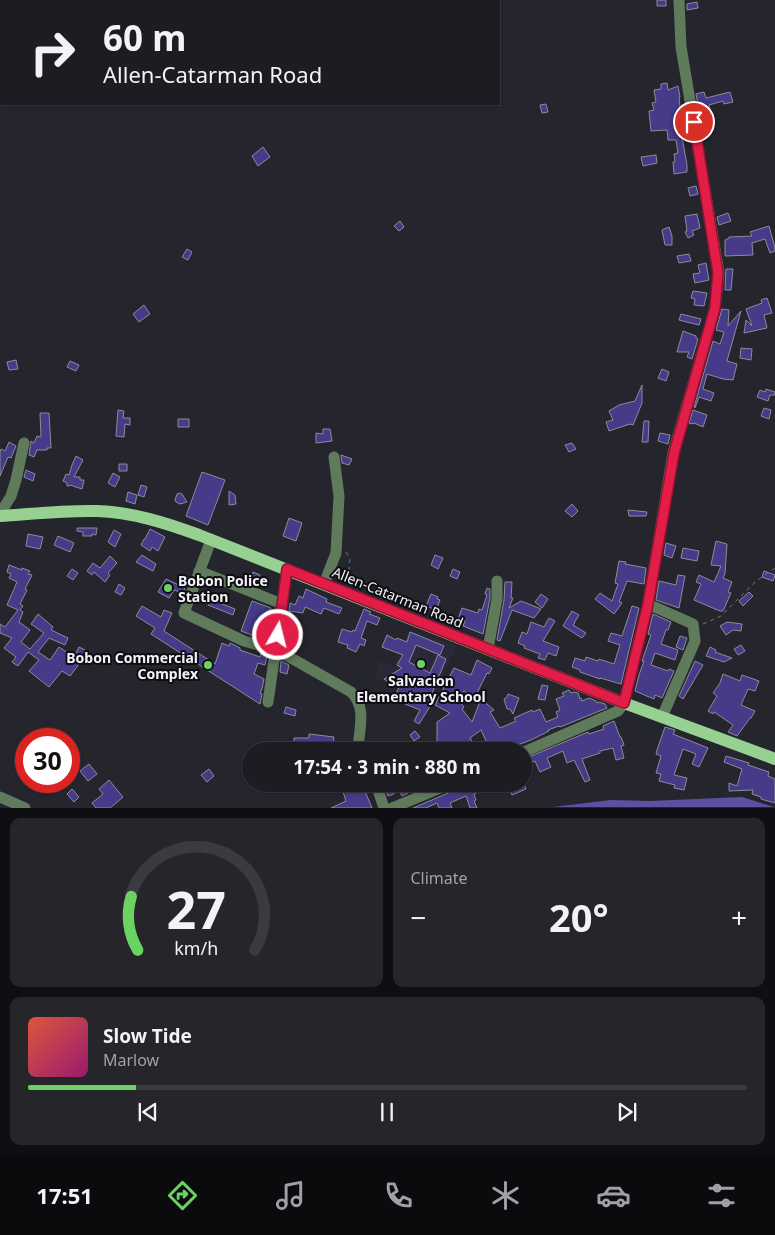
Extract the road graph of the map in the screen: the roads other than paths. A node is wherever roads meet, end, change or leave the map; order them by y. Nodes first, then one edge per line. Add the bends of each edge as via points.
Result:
1 (679, 0) edge
2 (24, 443) dead end
3 (334, 457) dead end
4 (0, 515) edge
5 (212, 540) junction
6 (287, 569) junction
7 (200, 572) junction
8 (498, 581) dead end
9 (324, 584) junction
10 (282, 604) junction
11 (648, 604) junction
12 (488, 649) junction
13 (276, 650) junction
14 (268, 702) dead end
15 (624, 703) junction
16 (662, 717) junction
17 (359, 742) edge
18 (532, 748) edge
19 (775, 759) edge
20 (379, 792) edge
21 (431, 792) edge
22 (0, 797) edge
23 (25, 808) edge
24 (384, 808) edge
25 (392, 808) edge

1 - 11 street via 681,47 718,273 715,308 674,453
2 - 4 street via 11,496
3 - 9 street via 339,496 336,554
4 - 5 main road, Allen-Catarman Road via 99,511 133,515 161,521
5 - 6 main road, Allen-Catarman Road
5 - 7 street
6 - 9 main road, Allen-Catarman Road
6 - 10 street
7 - 10 street
7 - 13 street via 184,613 244,641
8 - 12 street
9 - 12 main road, Allen-Catarman Road
10 - 13 street
11 - 15 street
11 - 16 street via 693,624 695,641
12 - 15 main road, Allen-Catarman Road
13 - 14 street
13 - 17 street via 354,695 361,717
15 - 16 main road, Allen-Catarman Road
15 - 18 street via 618,710
16 - 19 main road, Allen-Catarman Road
20 - 24 street
21 - 25 street
22 - 23 street

